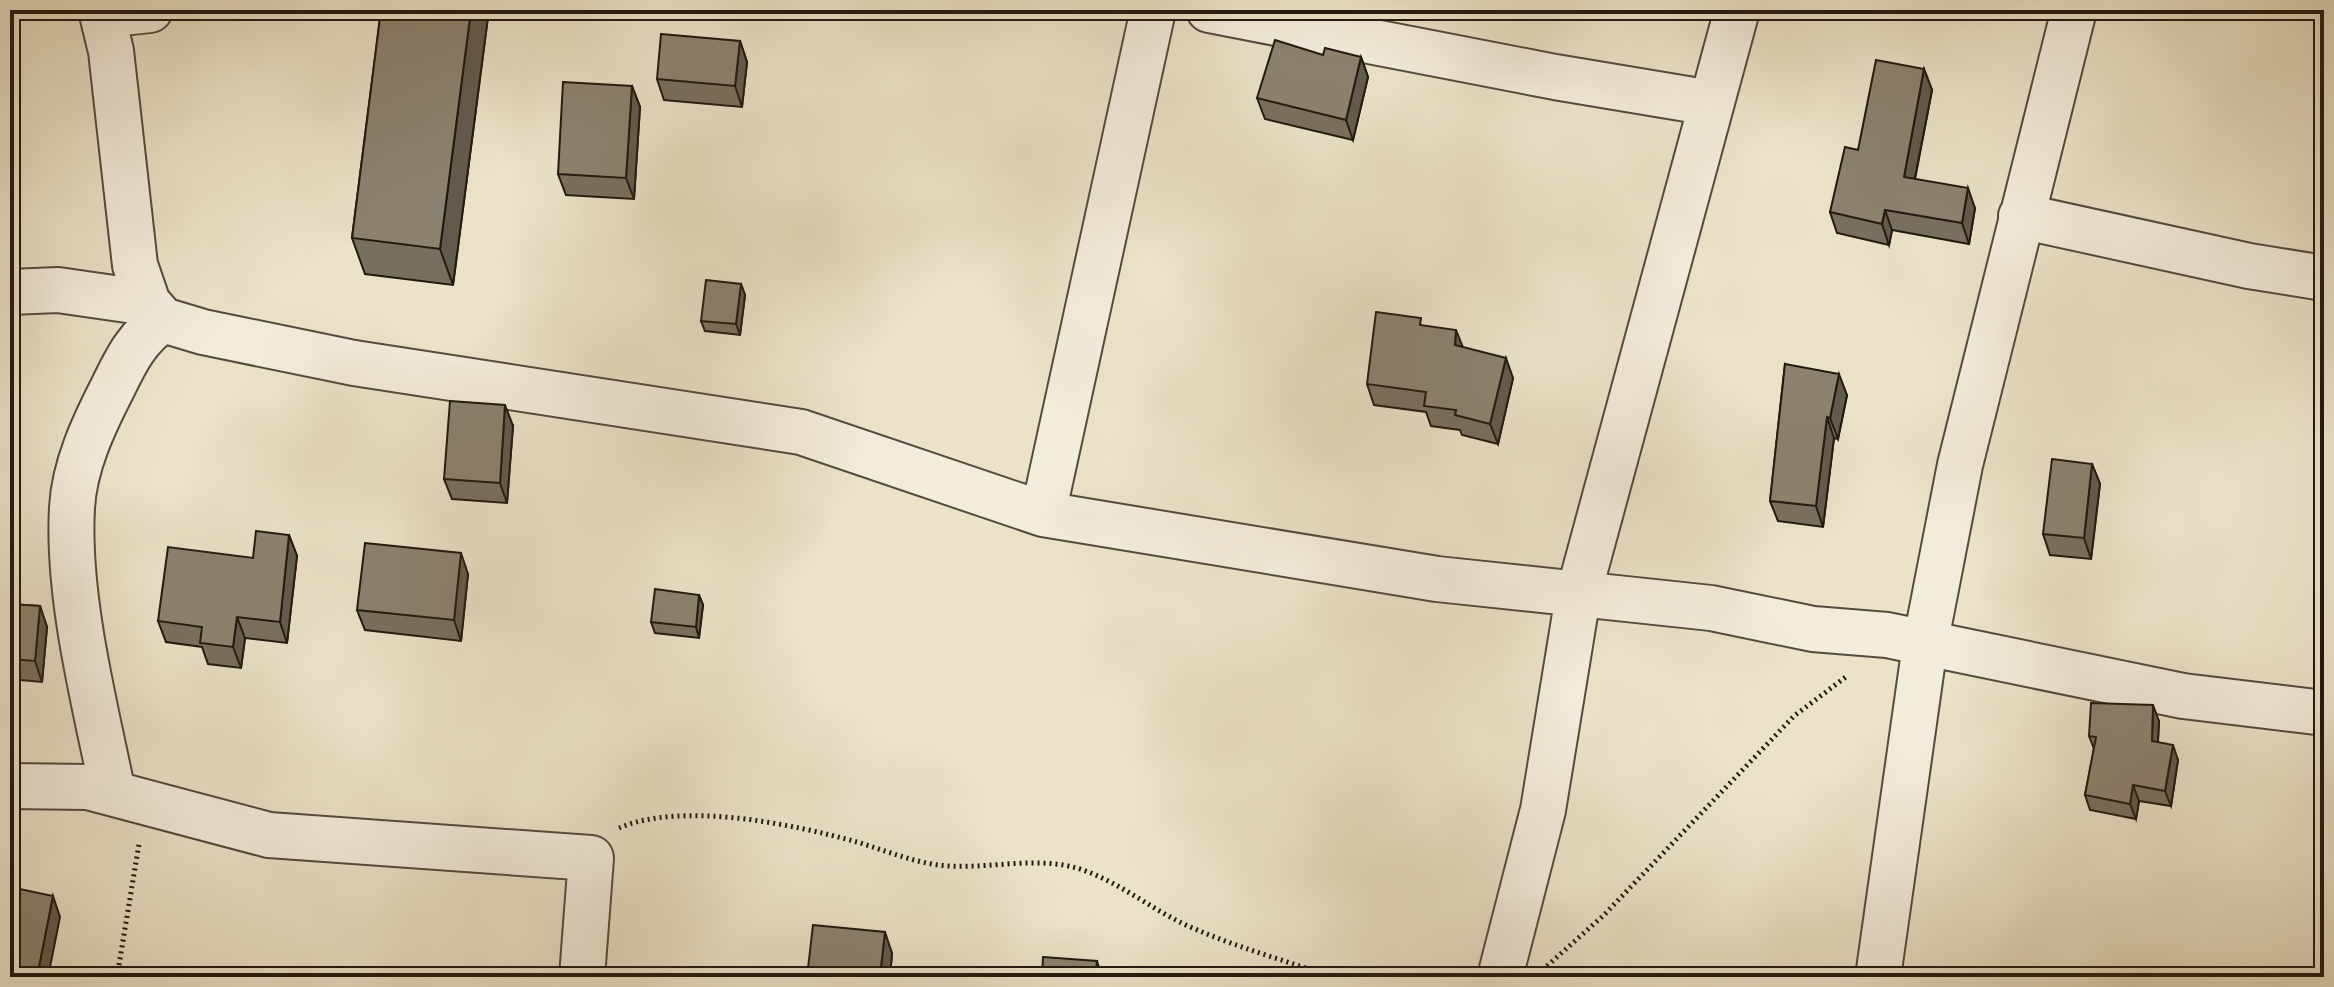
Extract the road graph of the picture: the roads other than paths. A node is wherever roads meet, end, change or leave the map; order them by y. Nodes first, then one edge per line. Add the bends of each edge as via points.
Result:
1 (150, 10) edge
2 (1153, 10) edge
3 (1214, 10) edge
4 (1737, 10) edge
5 (2074, 10) edge
6 (102, 12) edge
7 (1711, 103) junction
8 (2021, 216) junction
9 (2324, 278) edge
10 (10, 292) edge
11 (156, 311) junction
12 (1043, 514) junction
13 (1578, 596) junction
14 (1906, 640) junction
15 (2324, 713) edge
16 (10, 786) edge
17 (130, 798) junction
18 (582, 977) edge
19 (1500, 977) edge
20 (1878, 977) edge

1 - 6 street
2 - 12 street
3 - 7 street
4 - 7 street
5 - 8 street
6 - 11 street via 135,265
7 - 13 street
8 - 9 street
8 - 14 street via 1960,465
10 - 11 street via 58,290
11 - 12 street via 203,332 354,363 801,432
11 - 17 street via 100,412 81,458 71,507 88,673
12 - 13 street via 1437,579
13 - 14 street via 1711,608 1813,629
13 - 19 street via 1543,810
14 - 15 street via 2183,696
14 - 20 street
16 - 17 street via 67,785
17 - 18 street via 269,835 591,858

